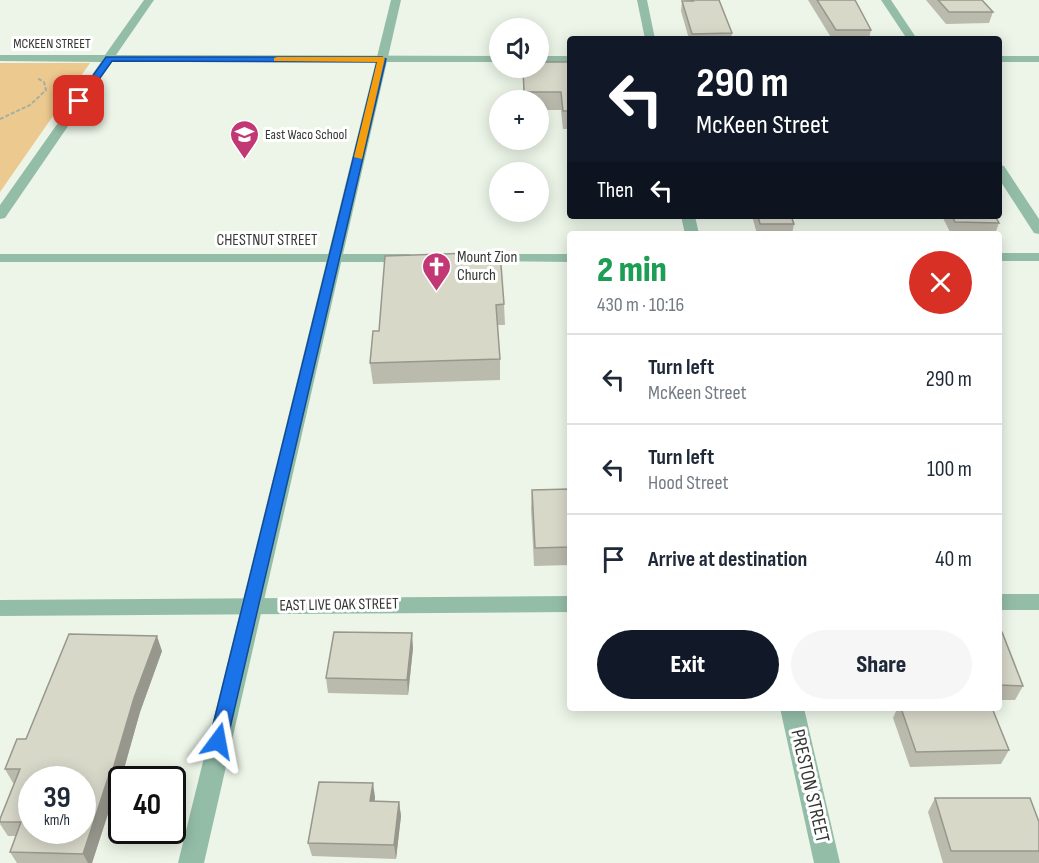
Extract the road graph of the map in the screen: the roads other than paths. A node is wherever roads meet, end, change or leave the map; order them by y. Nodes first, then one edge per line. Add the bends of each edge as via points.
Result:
1 (149, 0) edge
2 (396, 0) edge
3 (642, 0) edge
4 (886, 0) edge
5 (650, 36) edge
6 (910, 36) edge
7 (0, 58) edge
8 (109, 58) junction
9 (382, 59) junction
10 (489, 59) edge
11 (549, 59) edge
12 (567, 59) edge
13 (1002, 59) edge
14 (1039, 59) edge
15 (1002, 174) edge
16 (0, 215) edge
17 (1039, 230) edge
18 (1039, 256) edge
19 (1002, 257) edge
20 (0, 258) edge
21 (334, 258) junction
22 (429, 258) edge
23 (464, 258) edge
24 (567, 258) edge
25 (1002, 602) edge
26 (1039, 602) edge
27 (567, 604) edge
28 (250, 606) junction
29 (0, 608) edge
30 (793, 711) edge
31 (191, 863) edge
32 (827, 863) edge

1 - 8 street
2 - 9 street
3 - 5 street
4 - 6 street
7 - 8 street, MCKEEN STREET
8 - 9 street, MCKEEN STREET
8 - 16 street
9 - 10 street, MCKEEN STREET
9 - 21 street
11 - 12 street
13 - 14 street
15 - 17 street
18 - 19 street
20 - 21 street, CHESTNUT STREET
21 - 22 street, CHESTNUT STREET
21 - 28 street
23 - 24 street
25 - 26 street
27 - 28 street, EAST LIVE OAK STREET
28 - 29 street, EAST LIVE OAK STREET
28 - 31 street
30 - 32 street, PRESTON STREET

